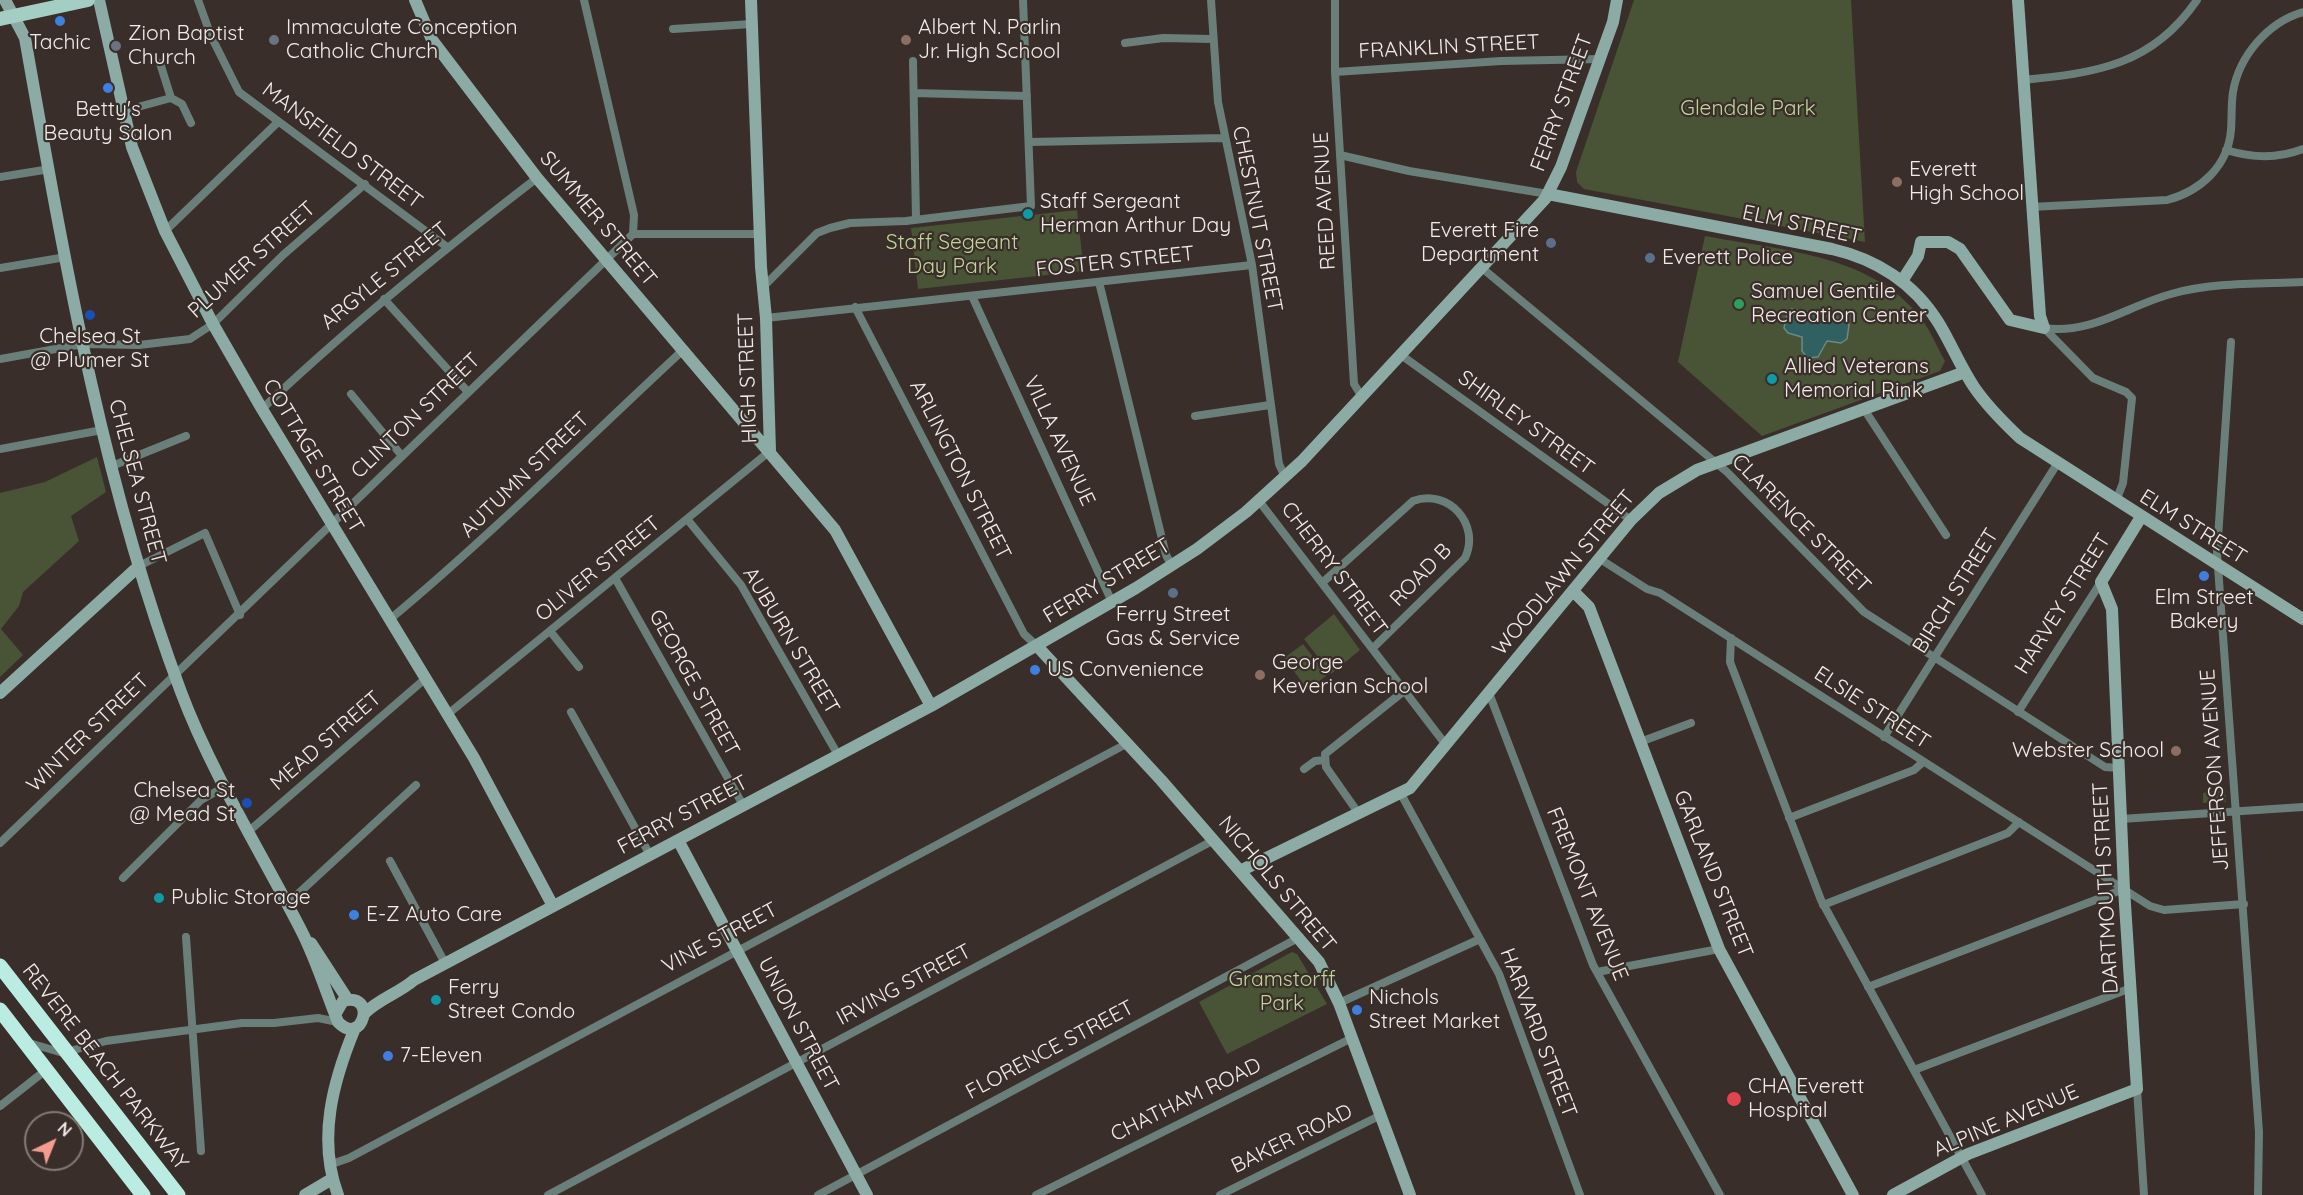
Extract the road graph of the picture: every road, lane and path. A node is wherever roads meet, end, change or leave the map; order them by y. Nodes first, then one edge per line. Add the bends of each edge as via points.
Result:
1 (5, 0) edge
2 (88, 0) edge
3 (99, 0) edge
4 (198, 0) edge
5 (415, 0) edge
6 (584, 0) edge
7 (751, 0) edge
8 (1023, 0) edge
9 (1211, 0) edge
10 (1335, 0) edge
11 (1617, 0) edge
12 (2018, 0) edge
13 (2197, 0) edge
14 (2303, 12) edge
15 (7, 17) edge
16 (752, 24) junction
17 (673, 29) dead end
18 (1212, 39) junction
19 (1125, 43) dead end
20 (1600, 59) junction
21 (913, 61) dead end
22 (160, 63) dead end
23 (1335, 72) junction
24 (2022, 80) junction
25 (914, 93) junction
26 (1027, 96) junction
27 (171, 98) junction
28 (123, 111) junction
29 (278, 122) junction
30 (191, 123) dead end
31 (1223, 138) junction
32 (1030, 142) junction
33 (2303, 149) edge
34 (2226, 150) junction
35 (1341, 155) junction
36 (50, 169) junction
37 (0, 177) edge
38 (537, 178) junction
39 (365, 184) junction
40 (1548, 194) junction
41 (2031, 207) junction
42 (916, 219) junction
43 (165, 231) junction
44 (633, 234) junction
45 (761, 234) junction
46 (447, 247) junction
47 (66, 257) junction
48 (605, 258) junction
49 (1252, 265) junction
50 (0, 268) edge
51 (1482, 268) junction
52 (1902, 280) junction
53 (1099, 282) junction
54 (2303, 282) edge
55 (763, 287) junction
56 (972, 296) junction
57 (384, 299) junction
58 (855, 307) junction
59 (766, 318) junction
60 (213, 324) junction
61 (2044, 328) junction
62 (2231, 342) dead end
63 (83, 344) junction
64 (682, 351) junction
65 (1401, 355) junction
66 (0, 359) edge
67 (1965, 372) junction
68 (468, 392) junction
69 (351, 394) dead end
70 (1362, 397) junction
71 (1270, 405) junction
72 (262, 409) junction
73 (1864, 409) junction
74 (1195, 416) dead end
75 (102, 430) junction
76 (186, 436) dead end
77 (0, 449) edge
78 (770, 451) junction
79 (402, 456) junction
80 (1715, 463) junction
81 (2057, 464) junction
82 (112, 466) junction
83 (1285, 477) junction
84 (1259, 501) junction
85 (2116, 501) junction
86 (2141, 517) junction
87 (687, 519) junction
88 (1631, 520) junction
89 (330, 524) junction
90 (1946, 536) dead end
91 (1600, 559) junction
92 (139, 566) junction
93 (1172, 566) junction
94 (2219, 566) junction
95 (615, 578) junction
96 (2101, 582) junction
97 (1322, 583) junction
98 (1574, 592) junction
99 (1112, 602) junction
100 (240, 615) junction
101 (2303, 619) edge
102 (389, 620) junction
103 (550, 631) junction
104 (1731, 638) junction
105 (1037, 646) junction
106 (1372, 648) junction
107 (1934, 659) junction
108 (579, 666) dead end
109 (175, 675) junction
110 (426, 678) junction
111 (1404, 691) junction
112 (0, 693) edge
113 (1490, 693) junction
114 (931, 706) junction
115 (571, 712) dead end
116 (2018, 712) junction
117 (448, 714) junction
118 (1691, 723) dead end
119 (1884, 737) junction
120 (1640, 742) junction
121 (1128, 743) junction
122 (1446, 745) junction
123 (838, 755) junction
124 (1324, 760) junction
125 (1923, 762) junction
126 (2119, 768) junction
127 (1304, 770) dead end
128 (416, 785) dead end
129 (226, 786) junction
130 (1401, 794) junction
131 (743, 805) junction
132 (2303, 807) edge
133 (2237, 812) junction
134 (1359, 814) junction
135 (1789, 818) junction
136 (2121, 819) junction
137 (2019, 822) junction
138 (249, 831) junction
139 (678, 840) junction
140 (1214, 840) junction
141 (0, 843) edge
142 (650, 855) junction
143 (390, 861) dead end
144 (1242, 870) junction
145 (123, 878) dead end
146 (2124, 890) junction
147 (287, 904) junction
148 (2244, 904) junction
149 (1823, 905) junction
150 (554, 906) junction
151 (303, 933) junction
152 (186, 937) dead end
153 (1300, 937) junction
154 (1480, 939) junction
155 (1719, 949) junction
156 (738, 951) junction
157 (445, 963) junction
158 (0, 966) edge
159 (1597, 972) junction
160 (1868, 987) junction
161 (2131, 988) junction
162 (1339, 1003) junction
163 (357, 1005) junction
164 (0, 1010) edge
165 (344, 1022) junction
166 (193, 1029) junction
167 (1352, 1038) junction
168 (25, 1042) junction
169 (67, 1052) junction
170 (797, 1063) junction
171 (46, 1070) junction
172 (1914, 1070) junction
173 (2137, 1089) junction
174 (0, 1106) edge
175 (1381, 1115) junction
176 (201, 1150) dead end
177 (1961, 1157) junction
178 (329, 1165) junction
179 (856, 1174) junction
180 (332, 1179) junction
181 (143, 1195) edge
182 (178, 1195) edge
183 (305, 1195) edge
184 (338, 1195) edge
185 (548, 1195) edge
186 (818, 1195) edge
187 (867, 1195) edge
188 (1036, 1195) edge
189 (1220, 1195) edge
190 (1410, 1195) edge
191 (1580, 1195) edge
192 (1720, 1195) edge
193 (1853, 1195) edge
194 (1893, 1195) edge
195 (1982, 1195) edge
196 (2144, 1195) edge
197 (2258, 1195) edge

1 - 15 street, CHELSEA STREET
2 - 15 main road
3 - 28 street, COTTAGE STREET
4 - 29 street, MANSFIELD STREET via 239,92
5 - 38 street, SUMMER STREET via 432,39
6 - 44 street via 632,206
7 - 16 street, HIGH STREET
8 - 26 street
9 - 18 street, CHESTNUT STREET
10 - 23 street, REED AVENUE
11 - 20 street, FERRY STREET
12 - 24 street
13 - 24 street via 2169,32 2133,57 2084,74
14 - 34 street via 2272,28 2244,62 2233,93
15 - 36 street, CHELSEA STREET via 26,38
16 - 17 street
16 - 45 street, HIGH STREET
18 - 19 street via 1162,38
18 - 31 street, CHESTNUT STREET
20 - 23 street, FRANKLIN STREET
20 - 40 street, FERRY STREET via 1562,167
21 - 25 street
22 - 27 street
23 - 35 street, REED AVENUE
24 - 41 street
25 - 26 street
25 - 42 street
26 - 32 street
27 - 28 street
27 - 30 street via 182,104
28 - 43 street, COTTAGE STREET via 132,147
29 - 39 street, MANSFIELD STREET
29 - 43 street
31 - 32 street
31 - 49 street, CHESTNUT STREET
32 - 42 street via 1031,206
33 - 34 street via 2259,157
34 - 41 street via 2210,177 2186,195 2144,202
35 - 40 street, ELM STREET via 1409,171
35 - 70 street, REED AVENUE via 1354,384
36 - 37 street
36 - 47 street, CHELSEA STREET
38 - 46 street, ARGYLE STREET
38 - 48 street, SUMMER STREET
39 - 46 street, MANSFIELD STREET
39 - 60 street, PLUMER STREET via 282,255
40 - 51 street, FERRY STREET
40 - 52 street, ELM STREET via 1845,252 1869,260
41 - 61 street
42 - 55 street via 850,224 817,233
43 - 60 street, COTTAGE STREET
44 - 45 street
44 - 48 street, CLINTON STREET
45 - 55 street, HIGH STREET
46 - 57 street, ARGYLE STREET
47 - 50 street
47 - 63 street, CHELSEA STREET
48 - 64 street, SUMMER STREET
48 - 68 street, CLINTON STREET
49 - 53 street, FOSTER STREET
49 - 71 street, CHESTNUT STREET
51 - 65 street, FERRY STREET
51 - 80 street, CLARENCE STREET
52 - 61 street via 1918,256 1921,242 1948,242 1960,249 2010,320
52 - 67 street, ELM STREET via 1931,312
53 - 56 street, FOSTER STREET
53 - 93 street via 1166,555
54 - 61 street via 2185,290 2094,324 2061,330
55 - 59 street, HIGH STREET
56 - 58 street, FOSTER STREET
56 - 99 street, VILLA AVENUE
57 - 68 street
57 - 72 street, ARGYLE STREET via 326,347
58 - 59 street, FOSTER STREET
58 - 105 street, ARLINGTON STREET via 1024,634
59 - 78 street, HIGH STREET
60 - 63 street, PLUMER STREET via 180,342
60 - 72 street, COTTAGE STREET
61 - 85 street via 2093,378 2132,398 2123,483
62 - 94 street, JEFFERSON AVENUE
63 - 66 street, PLUMER STREET
63 - 75 street, CHELSEA STREET
64 - 78 street, SUMMER STREET
64 - 102 street, AUTUMN STREET via 468,554
65 - 70 street, FERRY STREET
65 - 88 street, SHIRLEY STREET
67 - 73 street, WOODLAWN STREET
67 - 81 street, ELM STREET via 2003,422
68 - 79 street, CLINTON STREET
69 - 79 street
70 - 83 street, FERRY STREET
71 - 74 street
71 - 83 street, CHESTNUT STREET via 1279,464
72 - 89 street, COTTAGE STREET
73 - 80 street, WOODLAWN STREET
73 - 90 street
75 - 77 street
75 - 82 street, CHELSEA STREET
76 - 82 street
78 - 87 street, OLIVER STREET
78 - 114 street, HIGH STREET via 836,530
79 - 89 street, CLINTON STREET
80 - 88 street, WOODLAWN STREET via 1665,489
80 - 107 street, CLARENCE STREET via 1855,604
81 - 85 street, ELM STREET
81 - 107 street, BIRCH STREET
82 - 92 street, CHELSEA STREET
83 - 84 street, FERRY STREET
84 - 93 street, FERRY STREET
84 - 97 street, CHERRY STREET
85 - 86 street, ELM STREET
86 - 94 street, ELM STREET
86 - 96 street, HARVEY STREET
87 - 95 street, OLIVER STREET
87 - 123 street, AUBURN STREET via 741,585
88 - 91 street, WOODLAWN STREET
89 - 100 street, CLINTON STREET
89 - 102 street, COTTAGE STREET
91 - 98 street, WOODLAWN STREET
91 - 104 street, ELSIE STREET
92 - 100 street via 205,533
92 - 109 street, CHELSEA STREET
92 - 112 street
93 - 99 street, FERRY STREET
94 - 101 street, ELM STREET
94 - 133 street, JEFFERSON AVENUE
95 - 103 street, OLIVER STREET
95 - 131 street, GEORGE STREET
96 - 116 street, HARVEY STREET
96 - 126 street, DARTMOUTH STREET via 2112,609
97 - 106 street, CHERRY STREET
97 - 106 street, ROAD B via 1413,501 1440,499 1462,515 1470,534 1465,558
98 - 113 street, WOODLAWN STREET
98 - 120 street, GARLAND STREET via 1589,607
99 - 105 street, FERRY STREET
100 - 109 street, CLINTON STREET
102 - 110 street, COTTAGE STREET
103 - 108 street
103 - 117 street, OLIVER STREET
104 - 119 street, ELSIE STREET
104 - 135 street via 1730,660
105 - 114 street, FERRY STREET
105 - 121 street, NICHOLS STREET
106 - 111 street, CHERRY STREET
107 - 116 street, CLARENCE STREET
107 - 119 street, BIRCH STREET
109 - 129 street, CHELSEA STREET
109 - 141 street, WINTER STREET
110 - 117 street, COTTAGE STREET
110 - 138 street, MEAD STREET
111 - 122 street, CHERRY STREET
111 - 124 street via 1328,749
113 - 122 street, WOODLAWN STREET
113 - 159 street, FREMONT AVENUE
114 - 123 street, FERRY STREET
115 - 142 street
116 - 126 street, CLARENCE STREET via 2105,767
117 - 150 street, COTTAGE STREET
118 - 120 street
119 - 125 street, ELSIE STREET
120 - 155 street, GARLAND STREET
121 - 140 street, NICHOLS STREET
121 - 156 street, VINE STREET
122 - 130 street, WOODLAWN STREET
123 - 131 street, FERRY STREET
124 - 127 street via 1313,762
124 - 134 street
125 - 135 street via 1914,770
125 - 137 street, ELSIE STREET
126 - 136 street, DARTMOUTH STREET
128 - 147 street
129 - 138 street, CHELSEA STREET
129 - 145 street via 201,800
130 - 134 street, WOODLAWN STREET
130 - 154 street, HARVARD STREET
131 - 139 street, FERRY STREET
132 - 133 street
133 - 136 street
133 - 148 street, JEFFERSON AVENUE
134 - 144 street, WOODLAWN STREET
135 - 149 street
136 - 146 street, DARTMOUTH STREET
137 - 146 street, ELSIE STREET
137 - 149 street via 2007,834
138 - 147 street, CHELSEA STREET
139 - 142 street, FERRY STREET
139 - 156 street, UNION STREET
140 - 144 street, NICHOLS STREET
140 - 170 street, IRVING STREET
142 - 150 street, FERRY STREET
143 - 157 street
144 - 153 street, NICHOLS STREET
146 - 148 street, ELSIE STREET via 2160,910
146 - 160 street
146 - 161 street, DARTMOUTH STREET
147 - 151 street, CHELSEA STREET
148 - 197 street, JEFFERSON AVENUE via 2260,1141
149 - 160 street
150 - 157 street, FERRY STREET
151 - 163 street, CHELSEA STREET
151 - 165 street, CHELSEA STREET
152 - 166 street
153 - 162 street, NICHOLS STREET via 1323,969
153 - 179 street, FLORENCE STREET
154 - 162 street
154 - 191 street, HARVARD STREET via 1499,974
155 - 159 street
155 - 193 street, GARLAND STREET
156 - 170 street, UNION STREET
156 - 178 street, VINE STREET via 349,1158
157 - 163 street, FERRY STREET
158 - 169 highway, REVERE BEACH PARKWAY
159 - 192 street, FREMONT AVENUE
160 - 172 street
161 - 172 street
161 - 173 street, DARTMOUTH STREET
162 - 167 street, NICHOLS STREET
163 - 165 street via 340,1004
163 - 165 street via 362,1022
164 - 168 highway
165 - 166 street via 318,1018
165 - 178 street via 329,1118
166 - 169 street via 106,1041
166 - 176 street
167 - 175 street, NICHOLS STREET
167 - 188 street, CHATHAM ROAD
168 - 169 street via 54,1052
168 - 171 highway
169 - 182 highway, REVERE BEACH PARKWAY
170 - 179 street, UNION STREET
170 - 185 street, IRVING STREET
171 - 174 street
171 - 181 highway
172 - 177 street
173 - 177 street, ALPINE AVENUE
173 - 196 street, DARTMOUTH STREET
175 - 189 street, BAKER ROAD
175 - 190 street, NICHOLS STREET
177 - 194 street, ALPINE AVENUE
177 - 195 street
178 - 180 street
179 - 186 street, FLORENCE STREET
179 - 187 street, UNION STREET
180 - 183 street
180 - 184 street

